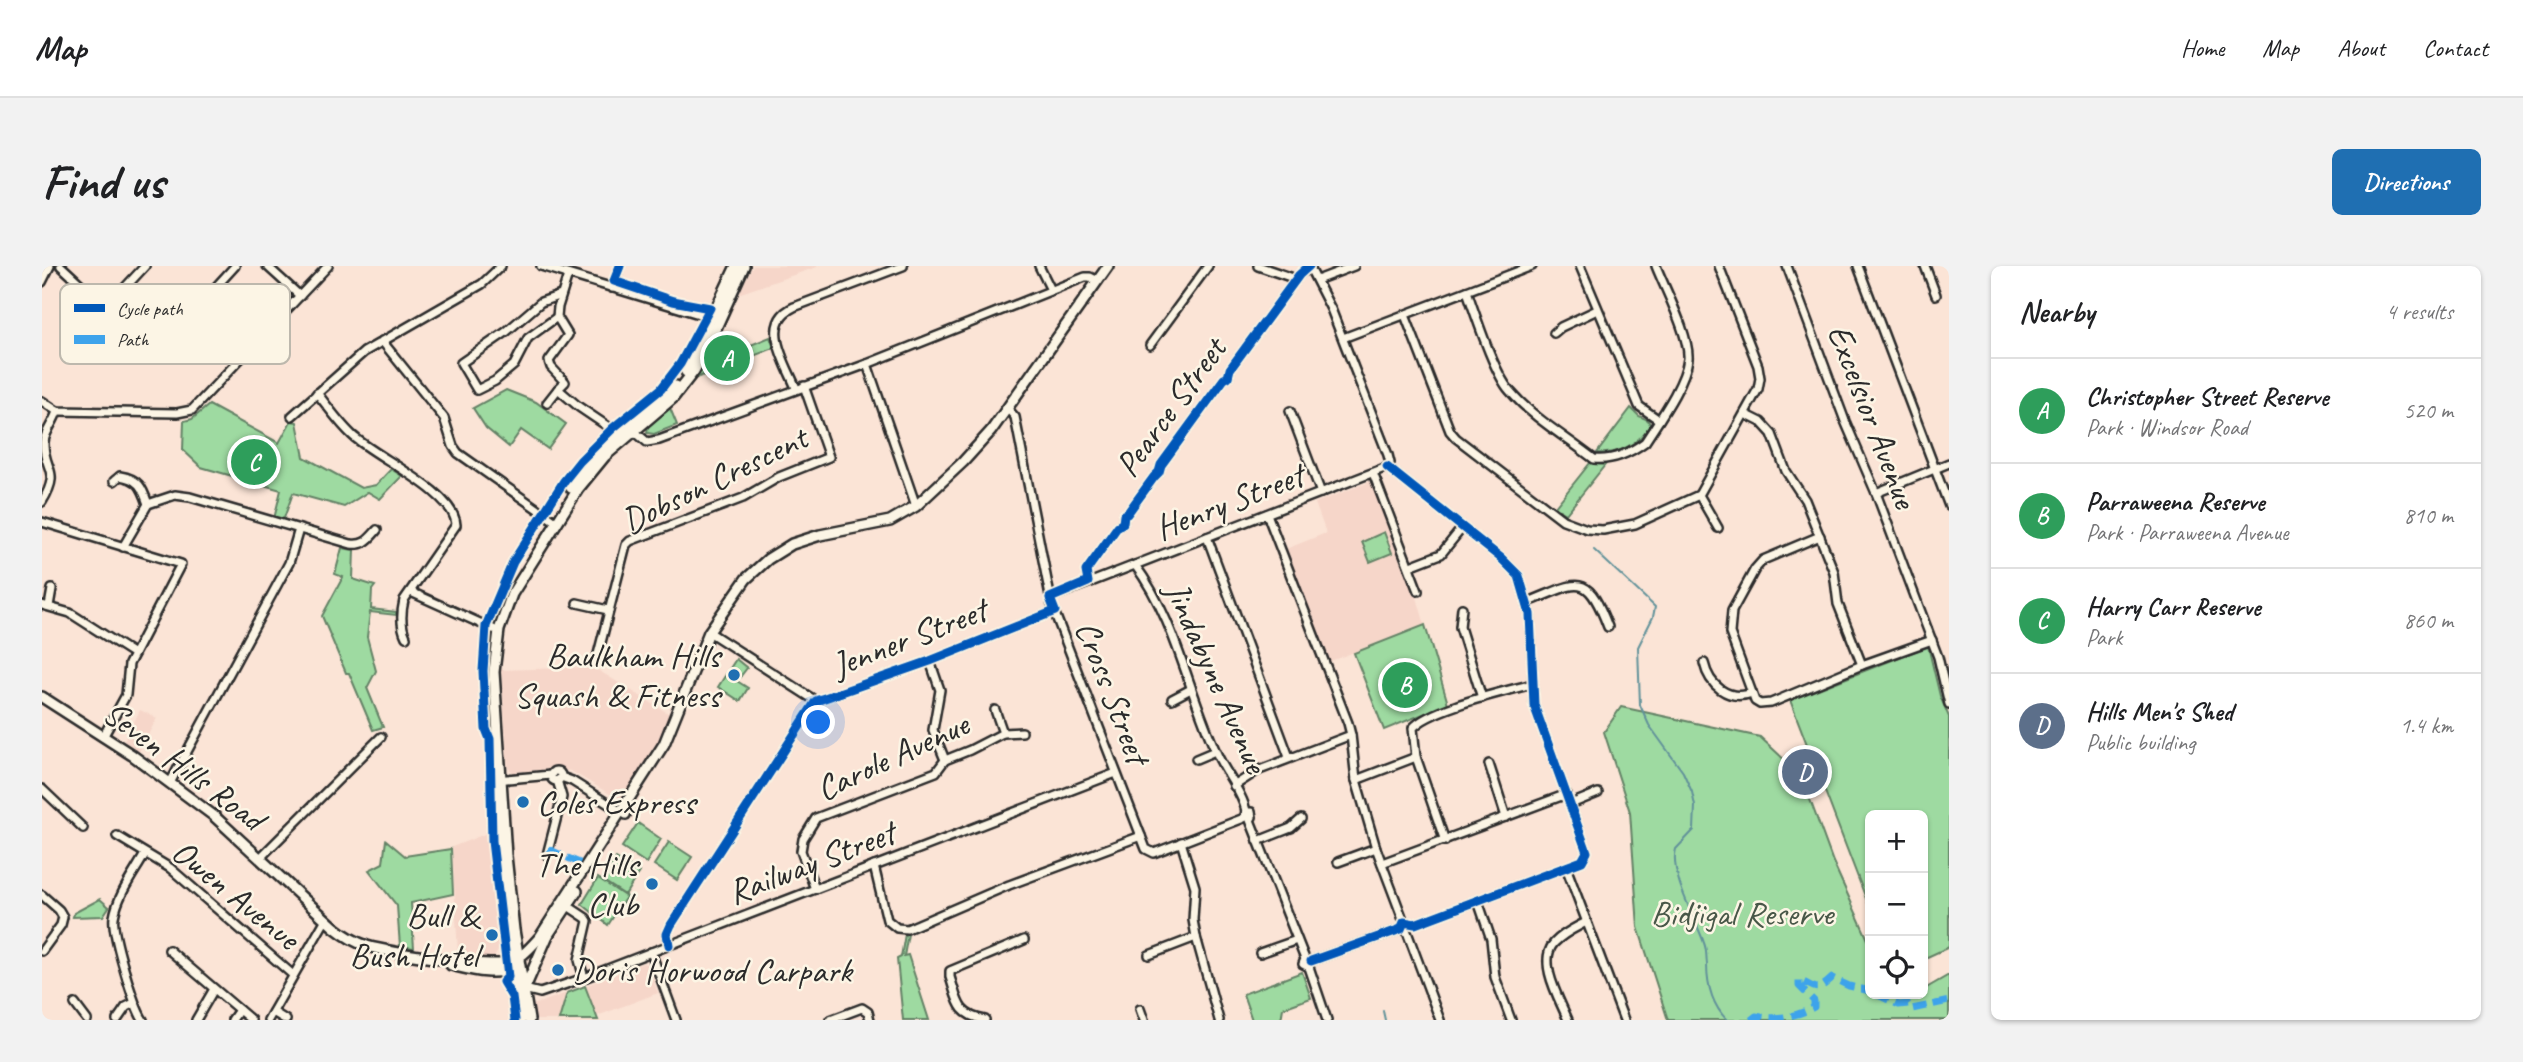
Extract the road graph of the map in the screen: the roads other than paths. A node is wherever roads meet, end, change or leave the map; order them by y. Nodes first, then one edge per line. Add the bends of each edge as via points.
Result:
1 (50, 266) edge
2 (61, 266) edge
3 (145, 266) edge
4 (235, 266) edge
5 (267, 266) edge
6 (328, 266) edge
7 (501, 266) edge
8 (541, 266) edge
9 (620, 266) edge
10 (736, 266) edge
11 (744, 266) edge
12 (903, 266) edge
13 (1039, 266) edge
14 (1108, 266) edge
15 (1208, 266) edge
16 (1258, 266) edge
17 (1354, 266) edge
18 (1501, 266) edge
19 (1532, 266) edge
20 (1580, 266) edge
21 (1656, 266) edge
22 (1720, 266) edge
23 (1787, 266) edge
24 (1858, 266) edge
25 (1924, 266) edge
26 (1310, 267) edge
27 (568, 275) junction
28 (1505, 277) junction
29 (1296, 279) junction
30 (1317, 280) junction
31 (1098, 281) junction
32 (42, 282) edge
33 (81, 284) edge
34 (128, 284) edge
35 (219, 284) edge
36 (287, 284) edge
37 (290, 287) edge
38 (612, 288) junction
39 (1051, 290) junction
40 (1467, 292) junction
41 (561, 295) junction
42 (1936, 295) dead end
43 (300, 296) junction
44 (290, 307) edge
45 (1597, 310) junction
46 (1405, 315) junction
47 (557, 317) junction
48 (715, 320) junction
49 (1554, 333) dead end
50 (1343, 338) junction
51 (382, 341) junction
52 (1150, 345) dead end
53 (867, 363) junction
54 (236, 364) edge
55 (800, 387) junction
56 (558, 389) junction
57 (317, 393) junction
58 (42, 401) edge
59 (547, 403) dead end
60 (1007, 408) junction
61 (57, 411) junction
62 (1290, 411) dead end
63 (1745, 414) junction
64 (292, 416) dead end
65 (1659, 420) junction
66 (631, 429) junction
67 (620, 434) junction
68 (1949, 463) edge
69 (1387, 467) junction
70 (1935, 470) junction
71 (1373, 473) junction
72 (114, 481) dead end
73 (1876, 492) junction
74 (1321, 493) junction
75 (1699, 495) junction
76 (42, 502) edge
77 (148, 504) junction
78 (916, 506) junction
79 (1949, 506) edge
80 (1267, 514) junction
81 (554, 520) junction
82 (42, 522) edge
83 (1462, 528) junction
84 (1718, 528) dead end
85 (299, 529) junction
86 (377, 530) dead end
87 (1820, 536) junction
88 (1207, 537) junction
89 (124, 547) junction
90 (1135, 565) junction
91 (1410, 566) junction
92 (1088, 582) junction
93 (52, 589) dead end
94 (1418, 591) dead end
95 (411, 592) junction
96 (1050, 598) junction
97 (1528, 602) junction
98 (577, 603) dead end
99 (45, 605) edge
100 (1462, 608) dead end
101 (608, 610) junction
102 (1055, 611) junction
103 (1608, 627) dead end
104 (493, 629) junction
105 (709, 632) junction
106 (406, 638) dead end
107 (1931, 640) junction
108 (134, 654) junction
109 (930, 660) junction
110 (596, 662) dead end
111 (1704, 663) dead end
112 (1862, 665) junction
113 (1532, 684) junction
114 (1191, 689) junction
115 (1752, 693) junction
116 (42, 697) edge
117 (1482, 698) junction
118 (1172, 699) dead end
119 (816, 701) junction
120 (1949, 704) edge
121 (995, 710) dead end
122 (1022, 732) dead end
123 (1003, 733) junction
124 (1351, 735) junction
125 (103, 737) junction
126 (381, 737) dead end
127 (1215, 751) junction
128 (1289, 757) junction
129 (1416, 757) junction
130 (1196, 759) dead end
131 (945, 760) junction
132 (1489, 764) dead end
133 (1116, 773) junction
134 (557, 776) junction
135 (498, 779) junction
136 (1356, 780) junction
137 (170, 783) junction
138 (1234, 786) junction
139 (42, 789) edge
140 (584, 789) junction
141 (562, 793) junction
142 (1598, 793) dead end
143 (594, 794) junction
144 (1567, 794) junction
145 (1571, 804) junction
146 (624, 813) junction
147 (1247, 817) junction
148 (1506, 817) junction
149 (1301, 819) dead end
150 (83, 828) dead end
151 (117, 836) dead end
152 (1141, 836) junction
153 (1258, 841) junction
154 (1445, 841) junction
155 (1181, 842) junction
156 (1376, 848) junction
157 (145, 854) junction
158 (547, 855) dead end
159 (260, 858) junction
160 (1338, 862) dead end
161 (1382, 863) junction
162 (874, 866) junction
163 (1566, 867) junction
164 (815, 889) junction
165 (42, 895) edge
166 (1478, 901) junction
167 (568, 906) junction
168 (325, 921) junction
169 (1586, 922) junction
170 (1405, 927) junction
171 (514, 930) junction
172 (544, 936) junction
173 (1196, 937) junction
174 (1024, 940) dead end
175 (1297, 940) junction
176 (669, 945) junction
177 (169, 950) dead end
178 (42, 951) edge
179 (651, 952) junction
180 (1260, 953) dead end
181 (1149, 955) dead end
182 (1309, 962) junction
183 (515, 963) junction
184 (492, 972) junction
185 (293, 975) junction
186 (584, 978) junction
187 (214, 989) junction
188 (521, 992) junction
189 (134, 1003) junction
190 (75, 1004) dead end
191 (1139, 1009) dead end
192 (239, 1010) junction
193 (273, 1012) junction
194 (87, 1020) edge
195 (117, 1020) edge
196 (142, 1020) edge
197 (196, 1020) edge
198 (232, 1020) edge
199 (251, 1020) edge
200 (268, 1020) edge
201 (286, 1020) edge
202 (521, 1020) edge
203 (529, 1020) edge
204 (676, 1020) edge
205 (830, 1020) edge
206 (870, 1020) edge
207 (985, 1020) edge
208 (1144, 1020) edge
209 (1219, 1020) edge
210 (1327, 1020) edge
211 (1440, 1020) edge
212 (1511, 1020) edge
213 (1568, 1020) edge
214 (1624, 1020) edge

1 - 32 street
2 - 33 street
3 - 34 street
4 - 35 street
5 - 36 street
6 - 43 street
7 - 51 street via 482,284
8 - 27 street
9 - 38 street
10 - 48 main road
11 - 48 main road
12 - 55 street via 783,314 775,334
13 - 39 street
14 - 31 main road
15 - 52 street
16 - 29 street
17 - 30 street
18 - 28 street
19 - 28 street
20 - 45 street
21 - 65 street via 1688,357 1685,372
22 - 63 street via 1758,366 1758,388
23 - 73 street, Excelsior Avenue
24 - 70 street
25 - 42 street
26 - 29 street, Pearce Street
26 - 30 street
27 - 38 street
27 - 41 street
28 - 40 street
29 - 92 street, Pearce Street via 1124,515 1123,523 1086,571
30 - 50 street
31 - 39 street via 1085,277
31 - 60 main road
37 - 43 street
38 - 48 street
39 - 53 street
40 - 46 street
40 - 65 street via 1508,389 1594,459 1607,460 1636,449
41 - 47 street
41 - 47 street via 541,302 461,363 477,390 514,365 528,338
43 - 44 street
45 - 49 street
45 - 65 street via 1639,406
46 - 50 street
46 - 75 street via 1450,431 1563,520 1587,529 1618,528
47 - 56 street via 568,335 549,361 565,382
48 - 66 main road via 704,354 688,380 665,405
50 - 69 street via 1389,459
51 - 57 street
51 - 81 street via 444,418 458,453
53 - 55 street
53 - 78 street
54 - 61 street via 192,410
55 - 66 street via 652,442
55 - 101 street, Dobson Crescent via 829,457 743,498 631,541
56 - 59 street
56 - 67 street
57 - 64 street
57 - 95 street via 353,436 426,486 456,519 456,526
58 - 61 street
60 - 78 main road via 977,447
60 - 96 street, Cross Street via 1016,420
61 - 76 street via 44,443 52,484
62 - 74 street
63 - 75 street
63 - 87 street via 1772,434
66 - 67 main road
66 - 81 main road
67 - 81 main road via 581,474
68 - 70 street
69 - 71 street, Henry Street
69 - 83 street
70 - 73 street
70 - 79 street
71 - 74 street, Henry Street
71 - 91 street
72 - 77 street via 120,475 137,481
73 - 107 street, Excelsior Avenue
74 - 80 street, Henry Street
75 - 84 street
77 - 85 street via 175,495 190,497
77 - 89 street
78 - 105 main road via 890,521 820,535 779,551 746,579
80 - 88 street, Henry Street
80 - 124 street
81 - 104 main road via 508,591
81 - 135 main road via 512,594 499,630 494,672
82 - 89 street
83 - 91 street via 1441,554
83 - 97 street via 1515,570
85 - 86 street via 360,545
85 - 137 street via 289,563
87 - 112 street via 1834,572 1838,604
87 - 115 street via 1763,560 1732,611 1730,633
88 - 90 street, Henry Street
88 - 128 street
89 - 108 street via 181,564
90 - 92 street, Henry Street
90 - 114 street, Jindabyne Avenue via 1155,592
91 - 94 street
92 - 96 street, Henry Street
93 - 99 street
95 - 104 street
95 - 106 street via 401,614
96 - 102 street, Cross Street
97 - 103 street via 1573,585 1583,586 1594,595
97 - 113 street
98 - 101 street
99 - 108 street via 70,612
100 - 117 street via 1460,627
101 - 110 street, Dobson Crescent
102 - 109 street, Jenner Street
102 - 133 street, Cross Street
104 - 135 main road via 488,659
105 - 119 street
105 - 146 main road via 671,743
107 - 112 street
107 - 120 street, Excelsior Avenue
108 - 125 street via 126,695
109 - 119 street, Jenner Street
109 - 131 street via 941,697 933,730
111 - 115 street via 1708,677 1720,690
112 - 115 street via 1765,705 1755,701
113 - 117 street
113 - 144 street via 1536,713
114 - 118 street
114 - 127 street, Jindabyne Avenue
116 - 125 main road, Seven Hills Road
117 - 129 street via 1415,726
119 - 176 street, Jenner Street via 671,925
121 - 123 street
122 - 123 street, Carole Avenue
123 - 131 street, Carole Avenue
124 - 128 street
124 - 136 street
125 - 137 main road, Seven Hills Road
126 - 159 street
127 - 130 street
127 - 138 street, Jindabyne Avenue
128 - 138 street
129 - 136 street
129 - 154 street
131 - 164 street, Carole Avenue via 936,772 816,818 801,851
132 - 148 street
133 - 152 street, Cross Street
133 - 162 street, Railway Street
134 - 135 street
134 - 140 street
134 - 141 street
134 - 143 street via 576,779
135 - 171 main road
135 - 183 main road via 504,918
136 - 156 street
137 - 159 main road, Seven Hills Road
138 - 147 street, Jindabyne Avenue
139 - 150 street
140 - 141 street via 571,784
140 - 143 street
141 - 158 street
142 - 145 street
143 - 146 street
144 - 145 street
144 - 148 street
145 - 163 street via 1587,852 1582,861
146 - 167 main road
146 - 172 main road
147 - 153 street
147 - 155 street
148 - 154 street
149 - 153 street
151 - 157 street, Owen Avenue
152 - 155 street via 1153,853
152 - 162 street via 907,929 887,920
153 - 175 street
154 - 161 street
155 - 173 street via 1195,887
156 - 160 street
156 - 161 street
157 - 185 street, Owen Avenue via 178,876
157 - 189 street, Owen Avenue via 121,894 113,923
159 - 168 main road, Seven Hills Road
161 - 170 street
162 - 164 street, Railway Street
163 - 166 street
163 - 169 street
164 - 176 street, Railway Street
165 - 178 street via 63,917
166 - 170 street
166 - 212 street via 1491,939 1495,977
167 - 172 main road
167 - 186 street via 588,919 579,960
168 - 183 main road, Seven Hills Road via 352,939 379,949 486,964
168 - 184 main road, Seven Hills Road via 339,937 361,949
168 - 185 street
169 - 213 street via 1552,945 1547,960
169 - 214 street
170 - 182 street
170 - 211 street
171 - 172 main road via 526,941
171 - 183 main road
172 - 183 main road
172 - 188 main road
173 - 181 street
173 - 209 street
174 - 207 street via 950,971 962,1012
175 - 180 street
175 - 182 street
176 - 179 street, Railway Street
177 - 187 street
179 - 186 street, Railway Street
179 - 204 street
182 - 210 street
183 - 184 main road, Seven Hills Road
183 - 188 main road
184 - 188 main road
185 - 193 street
186 - 188 street, Railway Street via 546,991
187 - 192 street
187 - 197 street
188 - 202 main road
188 - 203 main road
189 - 195 street
189 - 196 street
190 - 194 street
191 - 208 street
192 - 198 street
192 - 199 street
193 - 200 street
193 - 201 street
205 - 206 street via 867,1007

